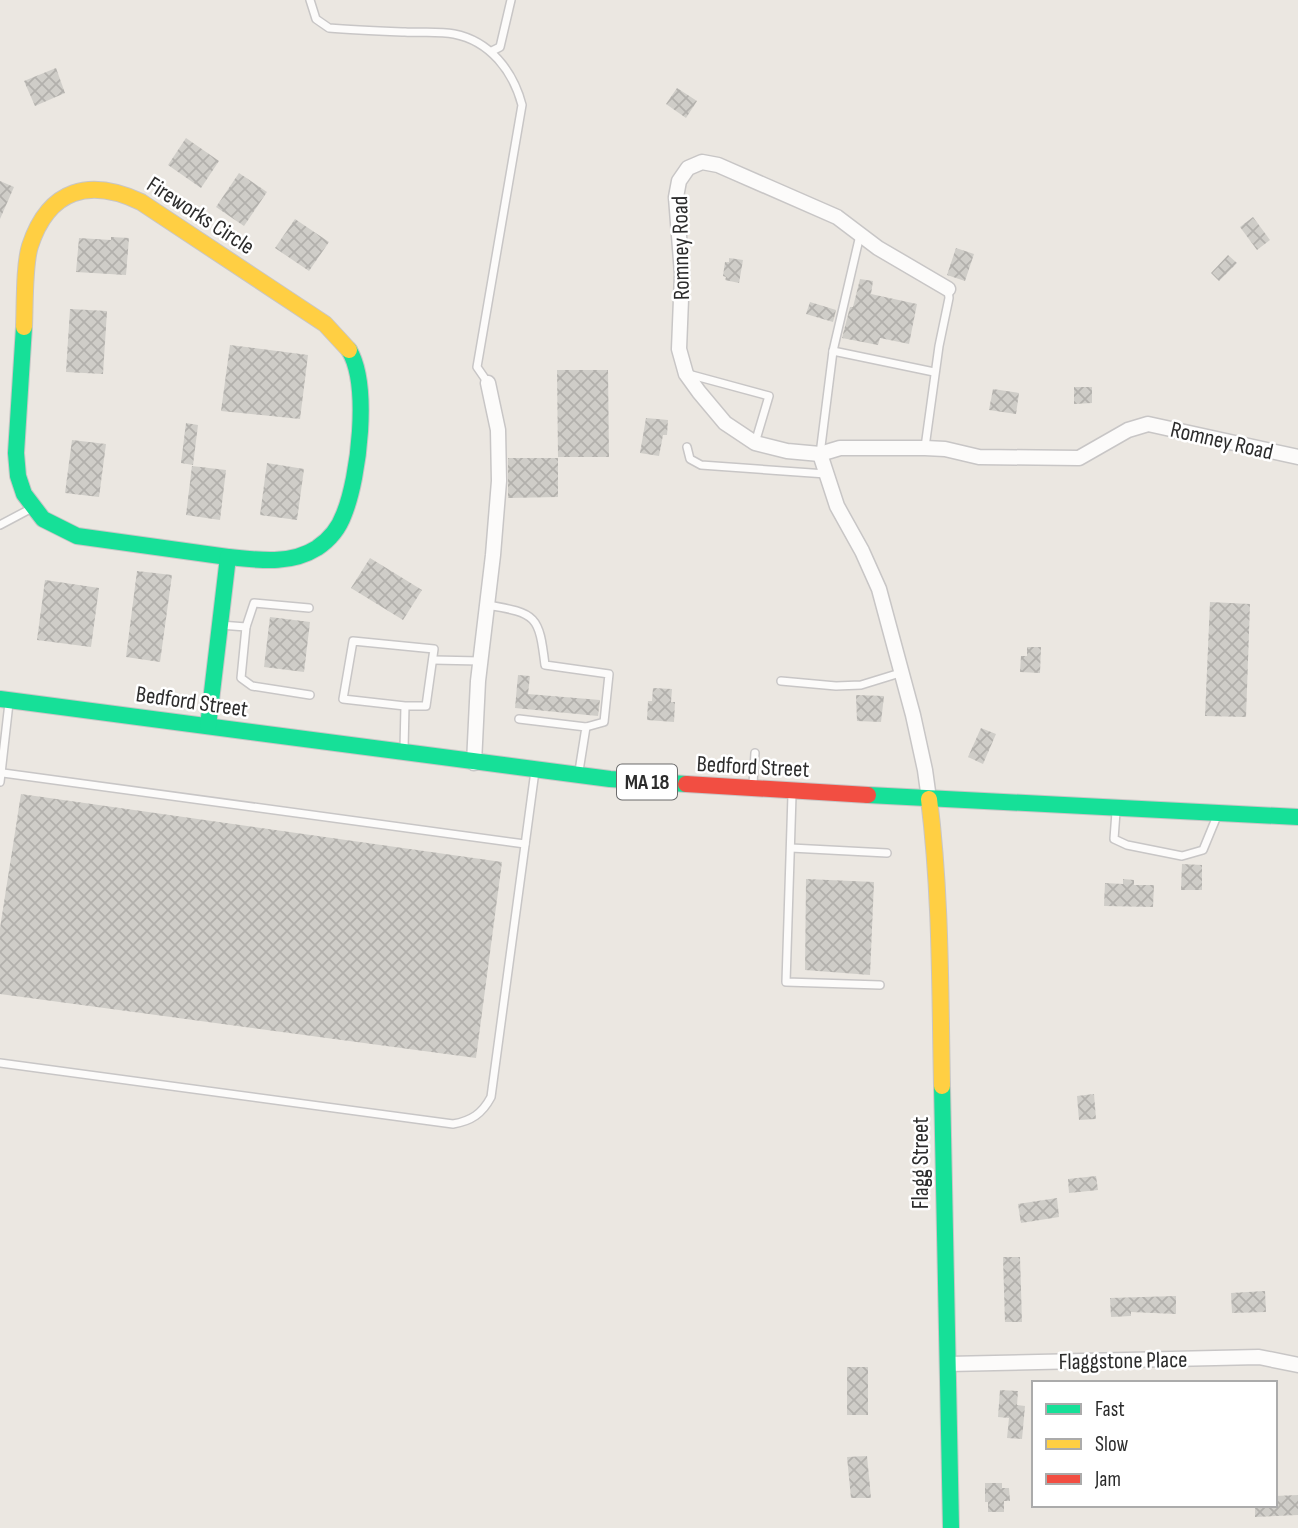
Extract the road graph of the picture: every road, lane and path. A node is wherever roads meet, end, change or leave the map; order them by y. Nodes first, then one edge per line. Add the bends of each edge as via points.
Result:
1 (310, 0) edge
2 (511, 0) edge
3 (492, 51) junction
4 (860, 234) junction
5 (948, 289) joint
6 (833, 351) junction
7 (934, 372) junction
8 (686, 374) junction
9 (488, 383) joint
10 (755, 443) junction
11 (687, 447) dead end
12 (925, 448) junction
13 (820, 454) junction
14 (1298, 457) edge
15 (826, 474) junction
16 (32, 508) junction
17 (0, 525) edge
18 (228, 557) junction
19 (487, 605) junction
20 (309, 608) dead end
21 (220, 624) junction
22 (246, 627) junction
23 (433, 660) junction
24 (481, 661) junction
25 (900, 673) junction
26 (781, 681) dead end
27 (310, 695) dead end
28 (5, 700) edge
29 (405, 706) junction
30 (519, 719) dead end
31 (208, 726) junction
32 (586, 727) junction
33 (404, 753) junction
34 (755, 753) dead end
35 (474, 763) junction
36 (536, 771) junction
37 (3, 773) junction
38 (578, 776) junction
39 (0, 782) edge
40 (752, 789) junction
41 (792, 791) junction
42 (929, 799) junction
43 (1117, 808) junction
44 (1218, 813) junction
45 (1298, 817) edge
46 (525, 844) junction
47 (791, 848) junction
48 (887, 853) dead end
49 (880, 985) dead end
50 (0, 1063) edge
51 (948, 1364) junction
52 (1298, 1365) edge
53 (951, 1528) edge

1 - 3 lane via 316,19 329,29 454,34
2 - 3 lane via 500,47
3 - 9 lane via 519,91 522,105 477,367
4 - 5 street, Romney Road
4 - 6 lane
4 - 8 street, Romney Road via 837,217 718,165 702,162 688,168 676,197 682,274 679,348
5 - 7 lane
6 - 7 lane
6 - 13 lane
7 - 12 lane
8 - 10 street, Romney Road via 725,423
8 - 10 lane via 769,396
9 - 19 street via 498,430 499,481
10 - 13 street, Romney Road
11 - 15 lane via 690,459 701,465
12 - 13 street, Romney Road via 840,448
12 - 14 street, Romney Road via 979,457 1079,458 1148,424
13 - 15 street
15 - 25 street via 879,589
16 - 17 lane
16 - 18 street, Fireworks Circle via 43,519 77,536
16 - 18 street, Fireworks Circle via 18,476 16,453 29,248 36,228 54,204 84,190 112,189 141,202 325,324 339,336 355,363 360,398 353,483 343,518 332,535 299,558
18 - 21 street
19 - 24 street
19 - 32 lane via 528,614 537,623 545,665 609,674 604,722
20 - 22 lane via 254,603
21 - 22 lane
21 - 31 street
22 - 27 lane via 241,677 252,686
23 - 24 lane
23 - 29 lane via 426,706
23 - 29 lane via 434,649 353,641 342,699
24 - 35 street
25 - 26 lane via 861,685
25 - 42 street
28 - 31 street, Bedford Street / MA 18
28 - 37 lane
29 - 33 lane
30 - 32 lane
31 - 33 street, Bedford Street / MA 18
32 - 38 lane
33 - 35 street, Bedford Street / MA 18
34 - 40 lane
35 - 36 street, Bedford Street / MA 18
36 - 38 street, Bedford Street / MA 18
36 - 46 lane
37 - 39 lane
37 - 46 lane
38 - 40 street, Bedford Street / MA 18
40 - 41 street, Bedford Street / MA 18
41 - 42 street, Bedford Street / MA 18
41 - 47 lane
42 - 43 street, Bedford Street / MA 18
42 - 51 street, Flagg Street via 940,924
43 - 44 street, Bedford Street / MA 18
43 - 44 lane via 1114,839 1182,856 1203,850
44 - 45 street, Bedford Street / MA 18
46 - 50 lane via 491,1097 479,1114 466,1122 453,1124
47 - 48 lane
47 - 49 lane via 786,982
51 - 52 street, Flaggstone Place via 1259,1357
51 - 53 street, Flagg Street

